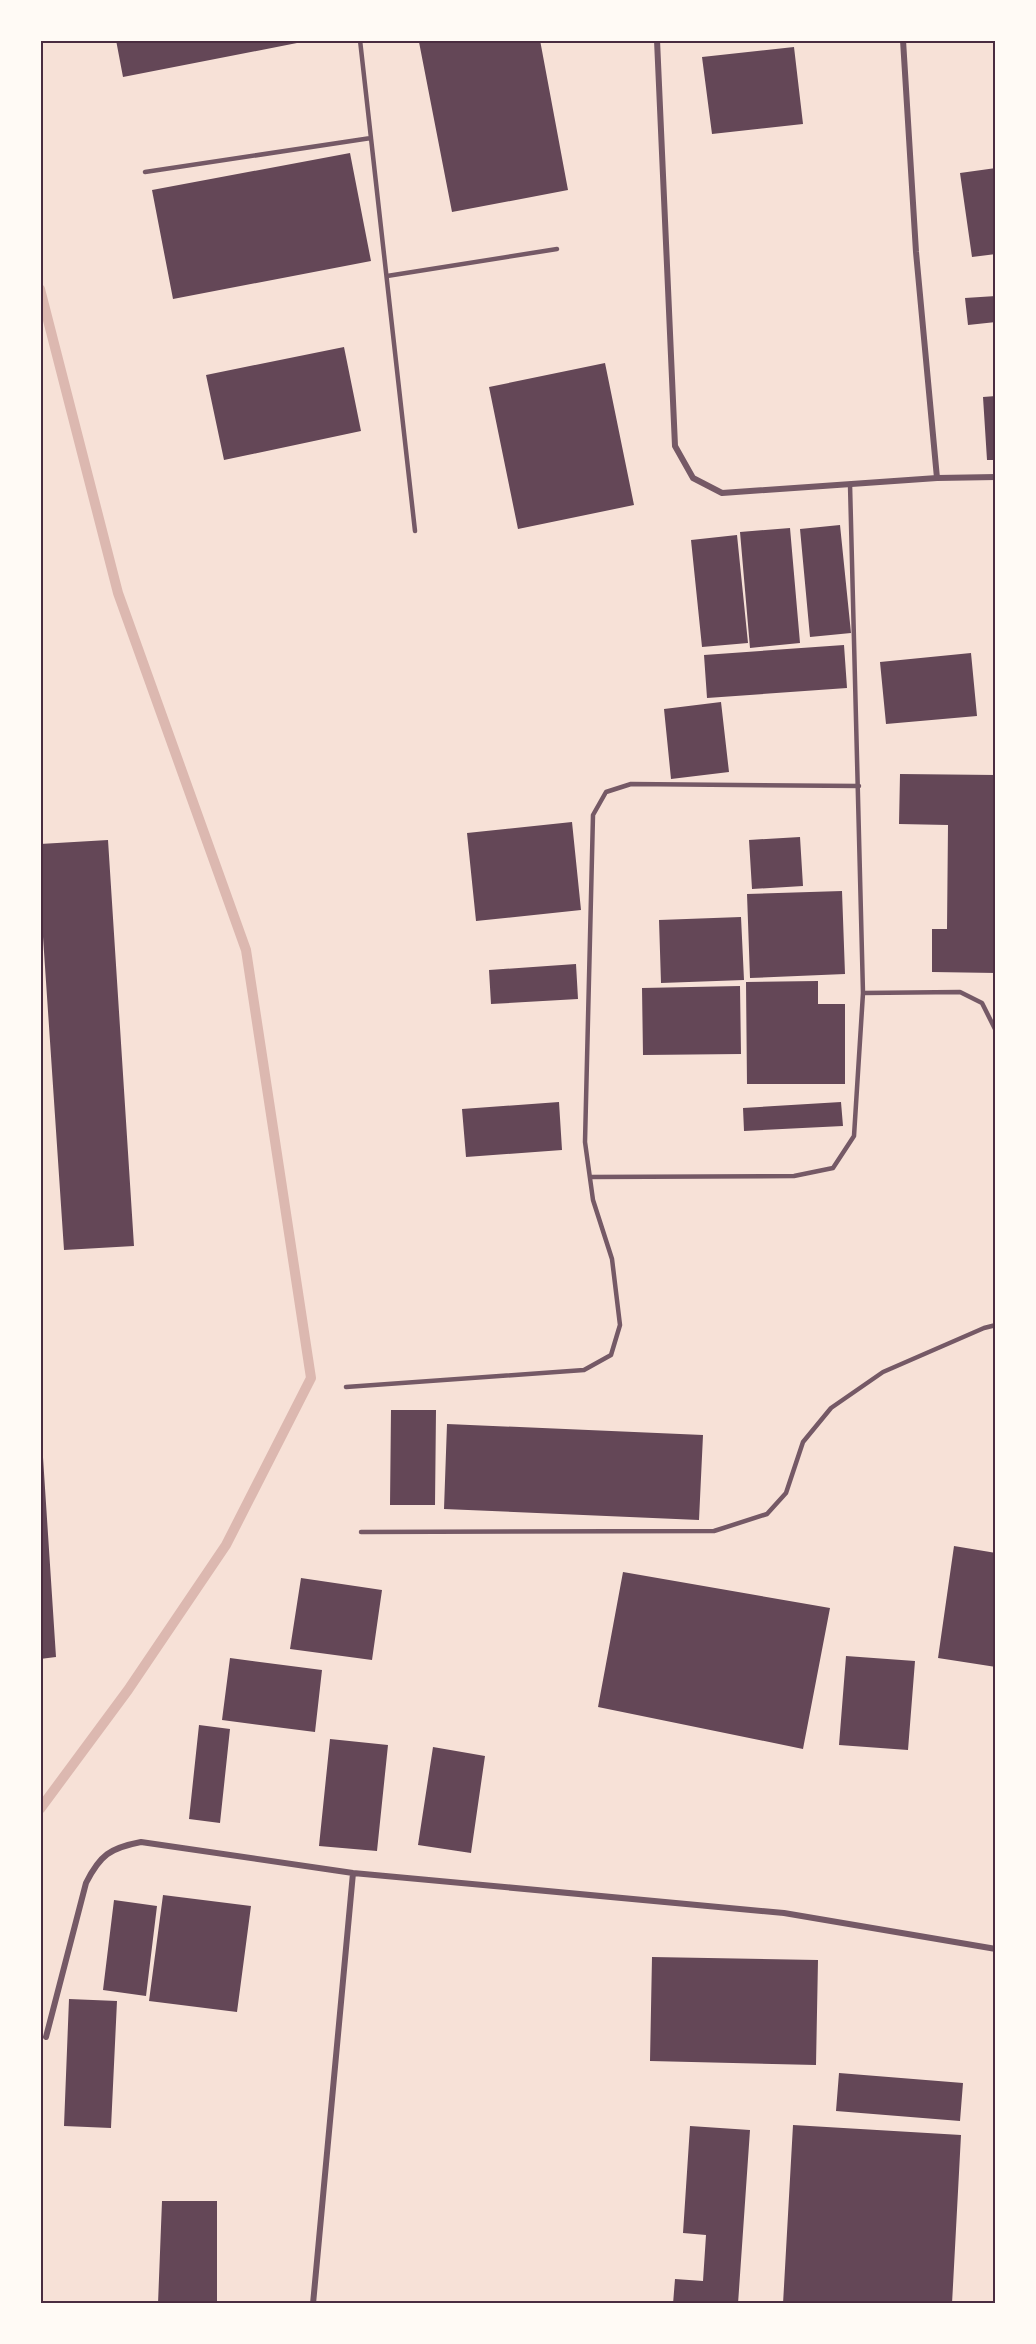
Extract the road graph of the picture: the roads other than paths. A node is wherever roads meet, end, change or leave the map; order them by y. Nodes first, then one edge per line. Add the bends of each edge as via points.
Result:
1 (360, 40) edge
2 (657, 40) edge
3 (903, 40) edge
4 (371, 138) junction
5 (145, 172) dead end
6 (557, 249) dead end
7 (387, 276) junction
8 (996, 477) edge
9 (937, 478) junction
10 (850, 484) junction
11 (415, 531) dead end
12 (859, 786) junction
13 (863, 993) junction
14 (996, 1031) edge
15 (590, 1177) junction
16 (996, 1325) edge
17 (346, 1387) dead end
18 (361, 1532) dead end
19 (353, 1873) junction
20 (996, 1949) edge
21 (46, 2037) dead end
22 (313, 2304) edge

1 - 4 lane
2 - 10 street via 675,446 693,478 722,493
3 - 9 street via 916,252
4 - 5 lane
4 - 7 lane
6 - 7 lane
7 - 11 lane
8 - 9 street
9 - 10 street
10 - 12 lane
12 - 13 lane
12 - 15 lane via 631,784 606,792 593,815 585,1142
13 - 14 lane via 960,992 982,1003
13 - 15 lane via 854,1136 833,1168 794,1176
15 - 17 lane via 593,1200 612,1259 620,1325 611,1355 584,1370
16 - 18 lane via 883,1372 831,1408 803,1442 786,1493 767,1514 742,1523 714,1531
19 - 20 street via 784,1913
19 - 21 street via 141,1842 118,1847 96,1863 86,1883
19 - 22 street

